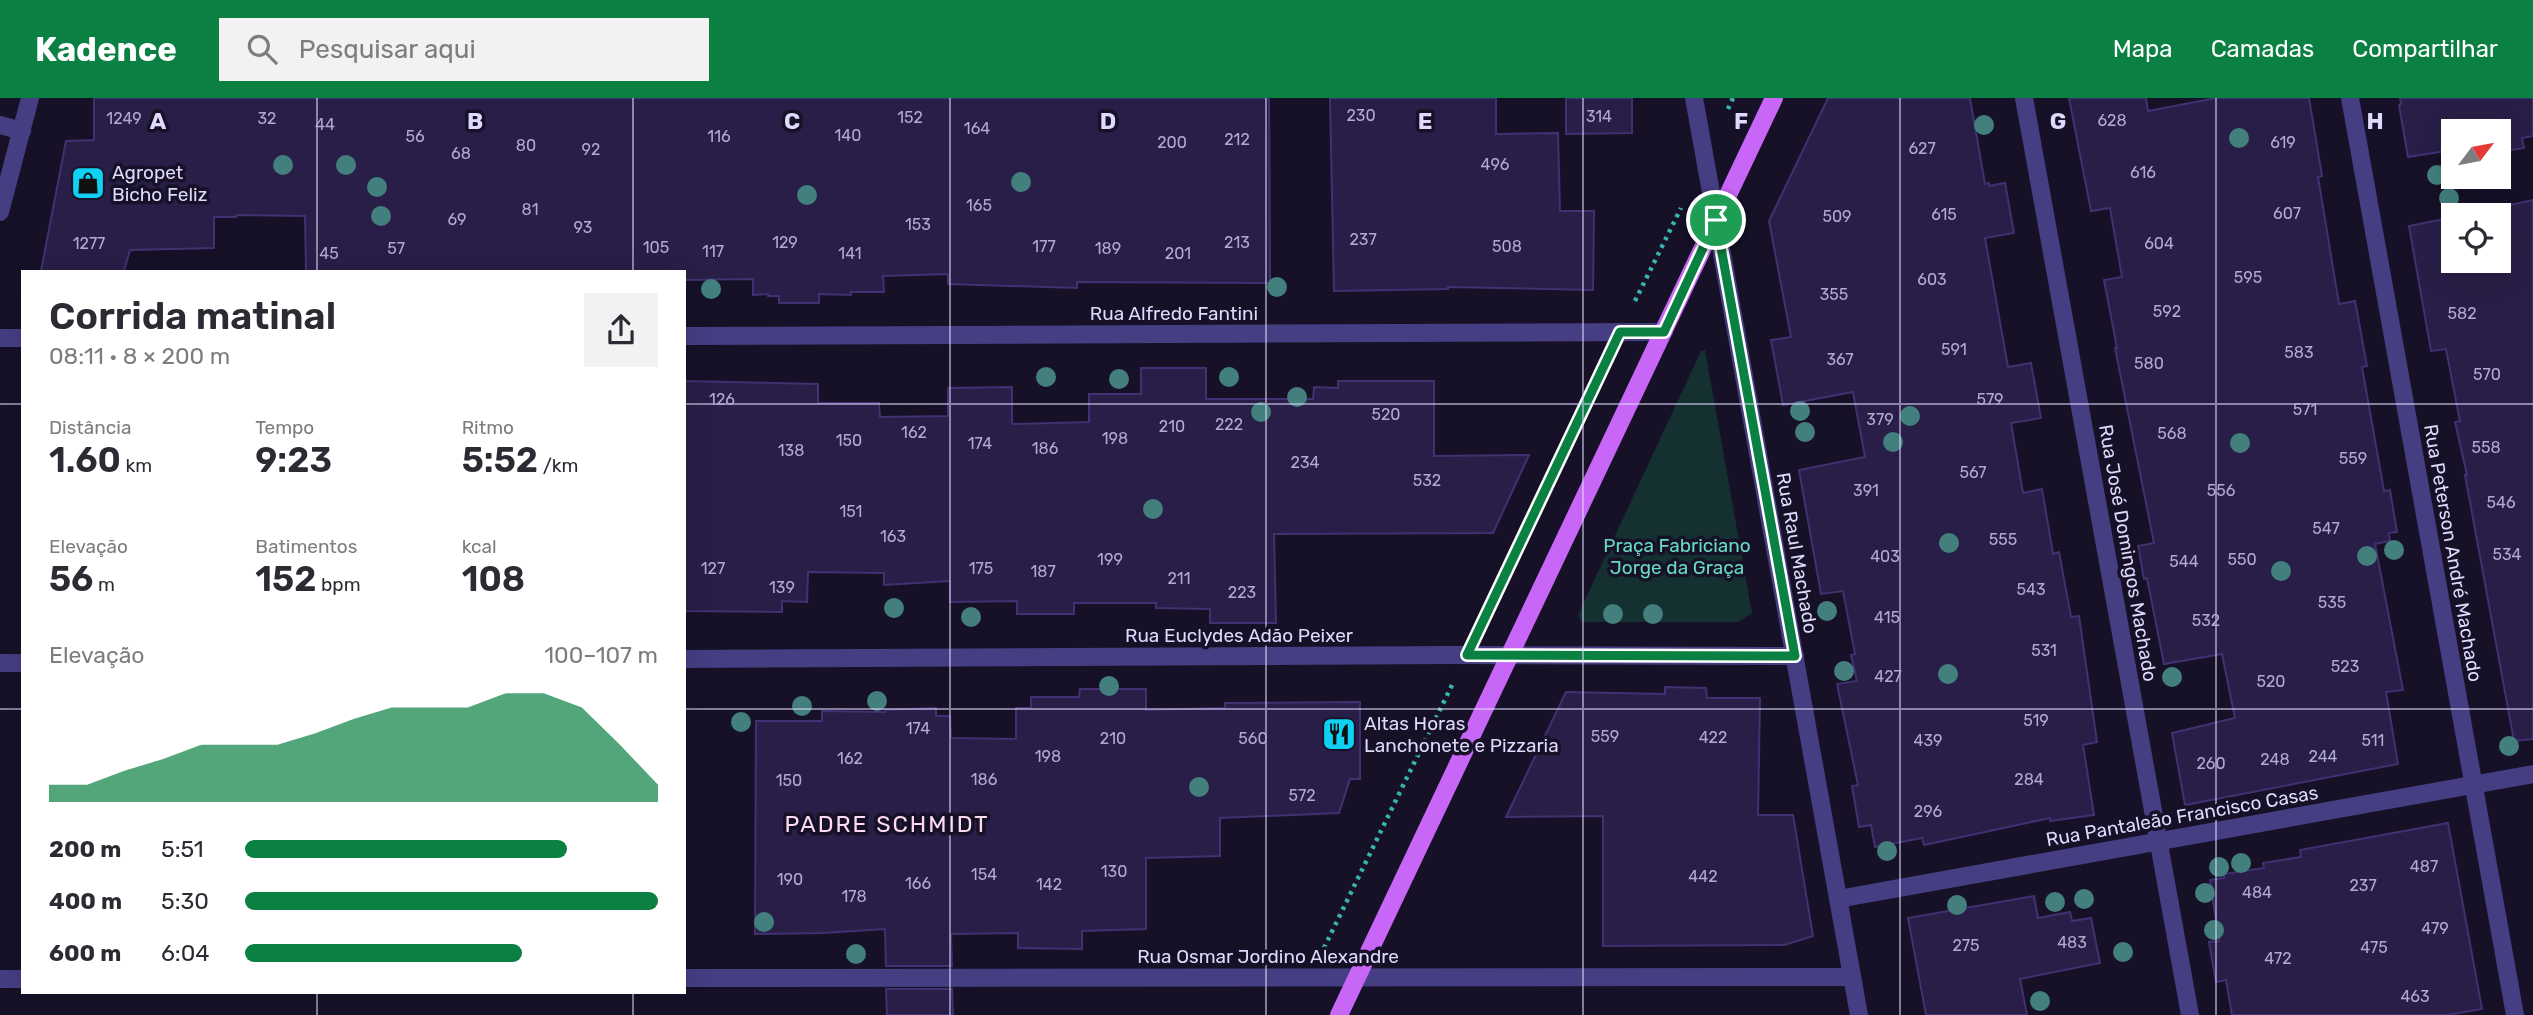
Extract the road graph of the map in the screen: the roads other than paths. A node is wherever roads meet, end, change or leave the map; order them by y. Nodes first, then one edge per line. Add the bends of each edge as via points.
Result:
1 (30, 98) edge
2 (1694, 98) edge
3 (1774, 98) edge
4 (2024, 98) edge
5 (2350, 98) edge
6 (0, 125) edge
7 (22, 131) junction
8 (0, 212) edge
9 (1716, 220) junction
10 (1664, 332) junction
11 (686, 336) edge
12 (0, 338) edge
13 (21, 338) edge
14 (1511, 655) junction
15 (1795, 656) junction
16 (686, 659) edge
17 (0, 663) edge
18 (21, 663) edge
19 (2533, 774) edge
20 (2474, 785) junction
21 (2159, 842) junction
22 (1838, 899) junction
23 (1357, 977) junction
24 (1852, 977) junction
25 (686, 978) edge
26 (0, 979) edge
27 (21, 979) edge
28 (1339, 1015) edge
29 (1859, 1015) edge
30 (2190, 1015) edge
31 (2515, 1015) edge

1 - 7 street
2 - 9 street, Rua Raul Machado
3 - 9 main road
4 - 21 street, Rua José Domingos Machado
5 - 20 street, Rua Peterson André Machado
6 - 7 street
7 - 8 street
9 - 10 main road
9 - 15 street, Rua Raul Machado
10 - 11 street, Rua Alfredo Fantini
10 - 14 main road
12 - 13 street
14 - 15 street, Rua Euclydes Adão Peixer
14 - 16 street, Rua Euclydes Adão Peixer
14 - 23 main road
15 - 22 street, Rua Raul Machado
17 - 18 street
19 - 20 street, Rua Pantaleão Francisco Casas
20 - 21 street, Rua Pantaleão Francisco Casas
20 - 31 street, Rua Peterson André Machado
21 - 22 street, Rua Pantaleão Francisco Casas
21 - 30 street, Rua José Domingos Machado
22 - 24 street, Rua Raul Machado
23 - 24 street, Rua Osmar Jordino Alexandre
23 - 25 street, Rua Osmar Jordino Alexandre
23 - 28 main road
24 - 29 street, Rua Raul Machado
26 - 27 street

